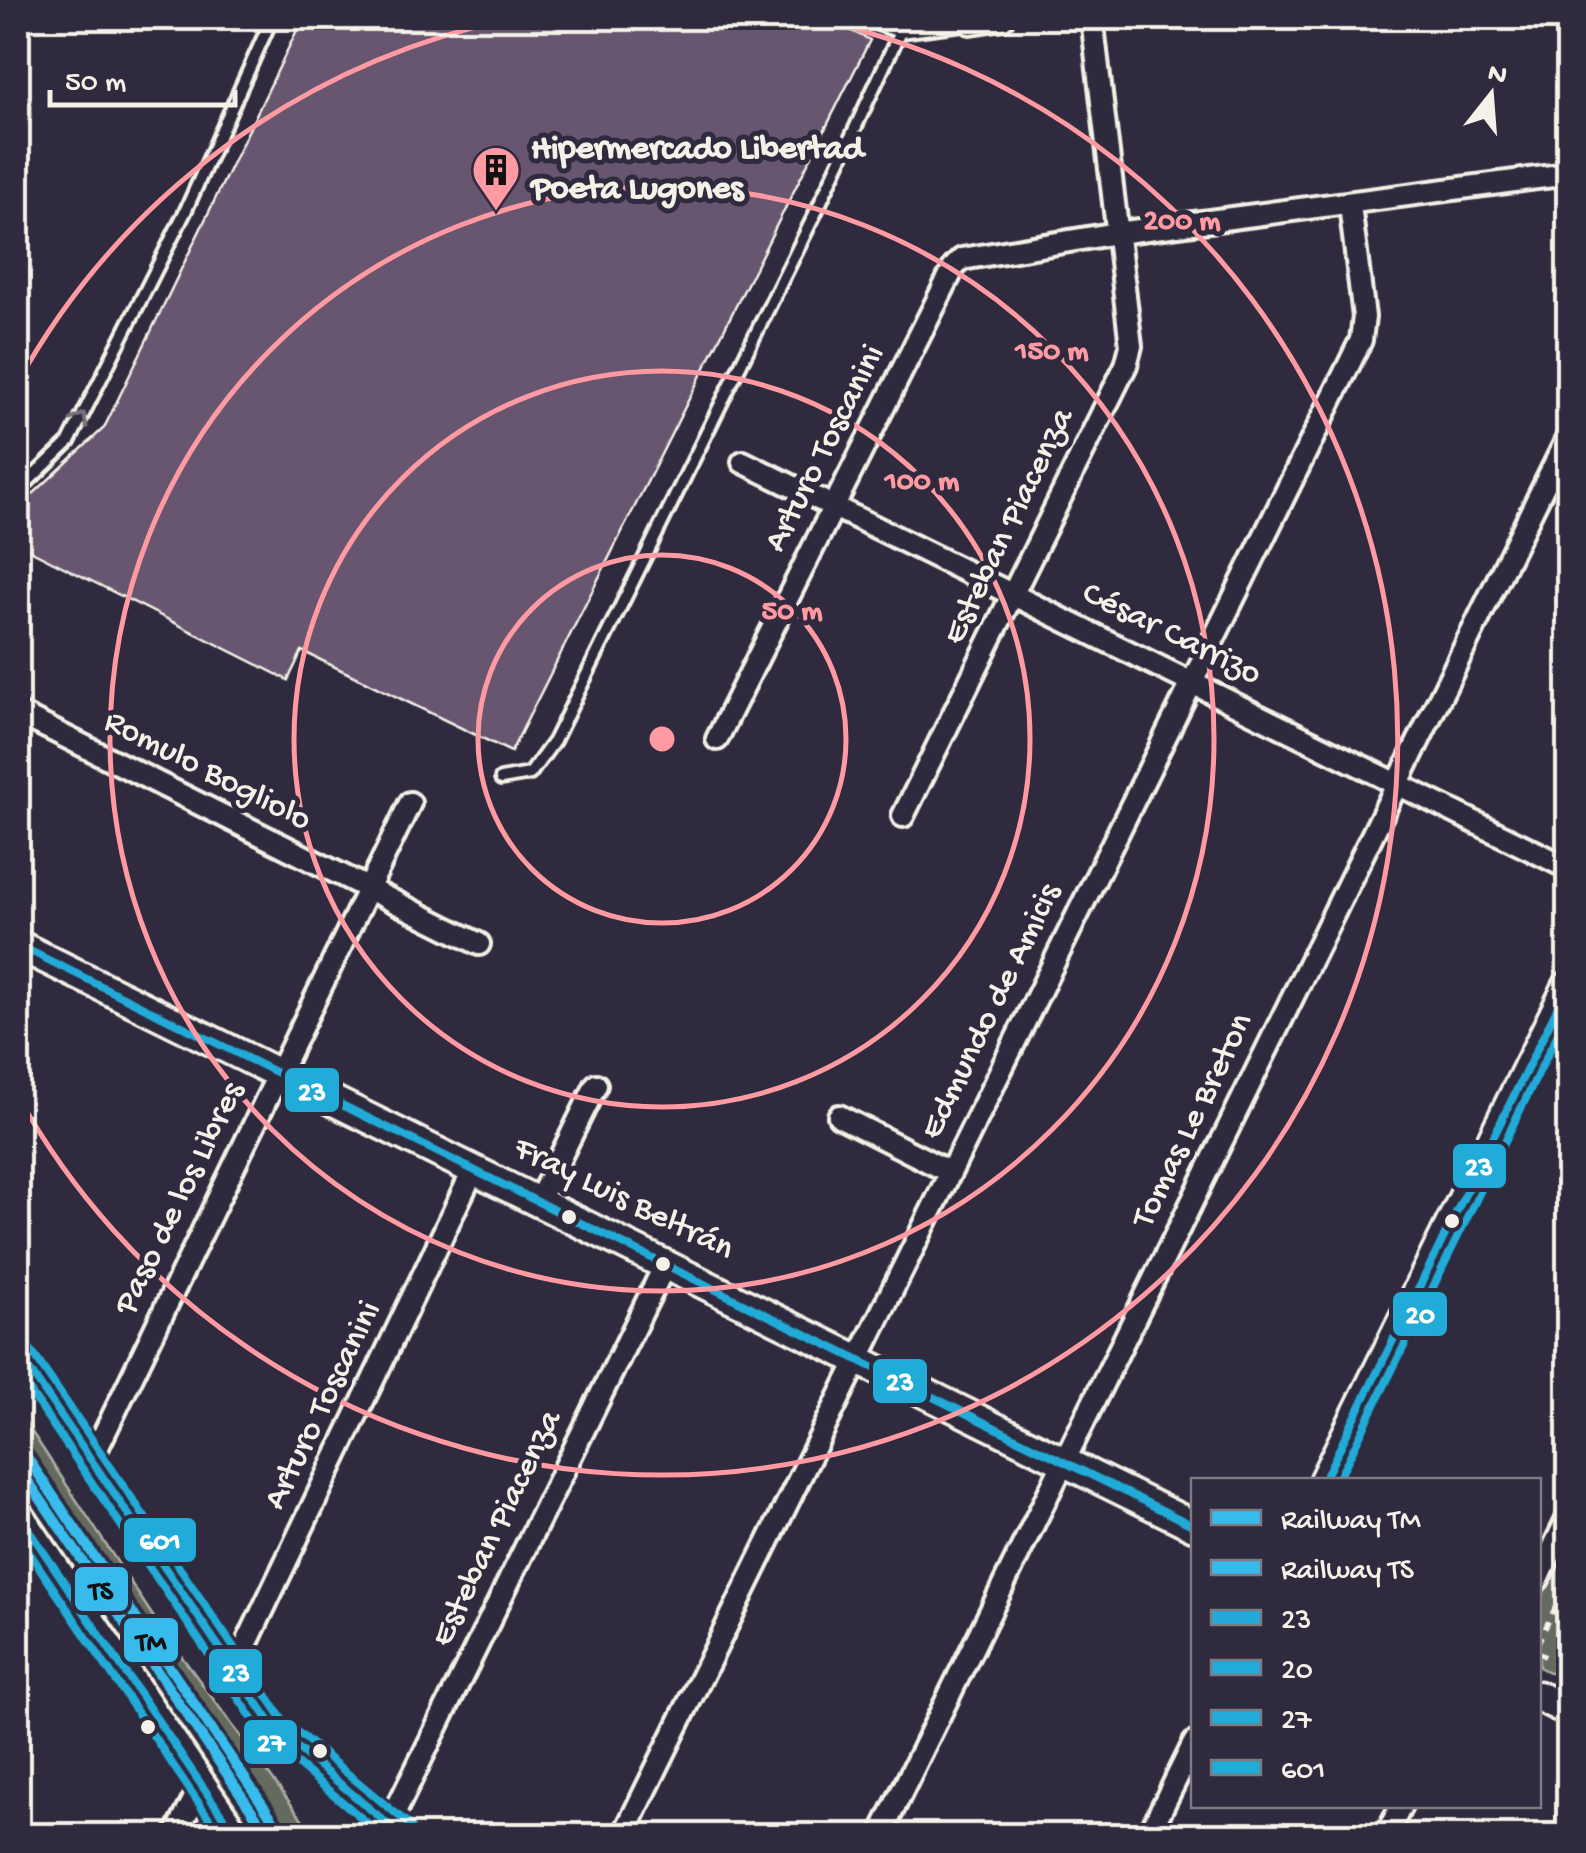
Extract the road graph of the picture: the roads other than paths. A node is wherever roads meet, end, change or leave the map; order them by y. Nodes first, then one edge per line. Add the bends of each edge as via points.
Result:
1 (272, 18) edge
2 (862, 18) edge
3 (1003, 18) edge
4 (1092, 18) edge
5 (970, 23) joint
6 (900, 32) junction
7 (1568, 174) edge
8 (1350, 205) junction
9 (1117, 233) junction
10 (1568, 437) edge
11 (743, 462) dead end
12 (18, 491) edge
13 (834, 507) junction
14 (1013, 593) junction
15 (1190, 681) junction
16 (18, 713) edge
17 (717, 738) dead end
18 (501, 780) dead end
19 (1395, 782) junction
20 (410, 803) dead end
21 (903, 816) dead end
22 (1568, 868) edge
23 (368, 888) junction
24 (479, 944) dead end
25 (18, 945) edge
26 (1568, 986) edge
27 (278, 1071) junction
28 (596, 1085) dead end
29 (839, 1116) dead end
30 (474, 1169) junction
31 (949, 1172) junction
32 (539, 1200) junction
33 (666, 1264) junction
34 (18, 1354) edge
35 (858, 1359) junction
36 (91, 1461) junction
37 (1065, 1462) junction
38 (1325, 1478) edge
39 (18, 1514) edge
40 (1568, 1518) edge
41 (1191, 1525) edge
42 (1562, 1546) edge
43 (1541, 1576) edge
44 (232, 1672) junction
45 (1541, 1698) edge
46 (1568, 1711) edge
47 (1191, 1750) edge
48 (201, 1786) junction
49 (1400, 1808) edge
50 (396, 1830) edge
51 (175, 1836) edge
52 (236, 1836) edge
53 (623, 1836) edge
54 (880, 1836) edge
55 (1148, 1836) edge
56 (1386, 1836) edge

12 -> 1 lane via 70,442
2 - 6 lane
3 - 5 street
4 - 9 street, Esteban Piacenza
5 - 6 lane
6 - 18 lane via 554,741 530,774
7 - 8 street
8 - 9 street
8 - 15 street, Edmundo de Amicis via 1361,340
9 - 13 street, Arturo Toscanini via 978,254 954,267
9 - 14 street, Esteban Piacenza via 1131,330 1126,365
10 - 19 street, Tomas Le Breton
11 - 13 street, César Carrizo
13 - 14 street, César Carrizo
13 - 17 street, Arturo Toscanini
14 - 15 street, César Carrizo
14 - 21 street, Esteban Piacenza
15 - 19 street, César Carrizo
15 - 31 street, Edmundo de Amicis
16 - 23 street, Romulo Bogliolo
19 - 22 street, César Carrizo
19 - 37 street, Tomas Le Breton
20 - 23 street, Paso de los Libres
23 - 24 street, Romulo Bogliolo
23 - 27 street, Paso de los Libres
25 - 27 main road, Fray Luis Beltrán
26 - 38 main road
27 - 30 main road, Fray Luis Beltrán
27 - 36 street, Paso de los Libres
28 - 32 street
29 - 31 street
30 - 32 main road, Fray Luis Beltrán
30 - 44 street, Arturo Toscanini
31 - 35 street, Edmundo de Amicis
32 - 33 main road, Fray Luis Beltrán
33 - 35 main road, Fray Luis Beltrán
33 - 50 street, Esteban Piacenza
34 - 36 main road
35 - 37 main road, Fray Luis Beltrán
35 - 53 street, Edmundo de Amicis
36 - 44 main road
37 - 41 main road, Fray Luis Beltrán
37 - 54 street, Tomas Le Breton
39 - 48 main road
40 - 42 street
42 - 43 street
44 - 50 main road via 275,1729
45 - 46 main road
47 - 55 street
48 - 51 street
48 - 52 main road
49 - 56 street

